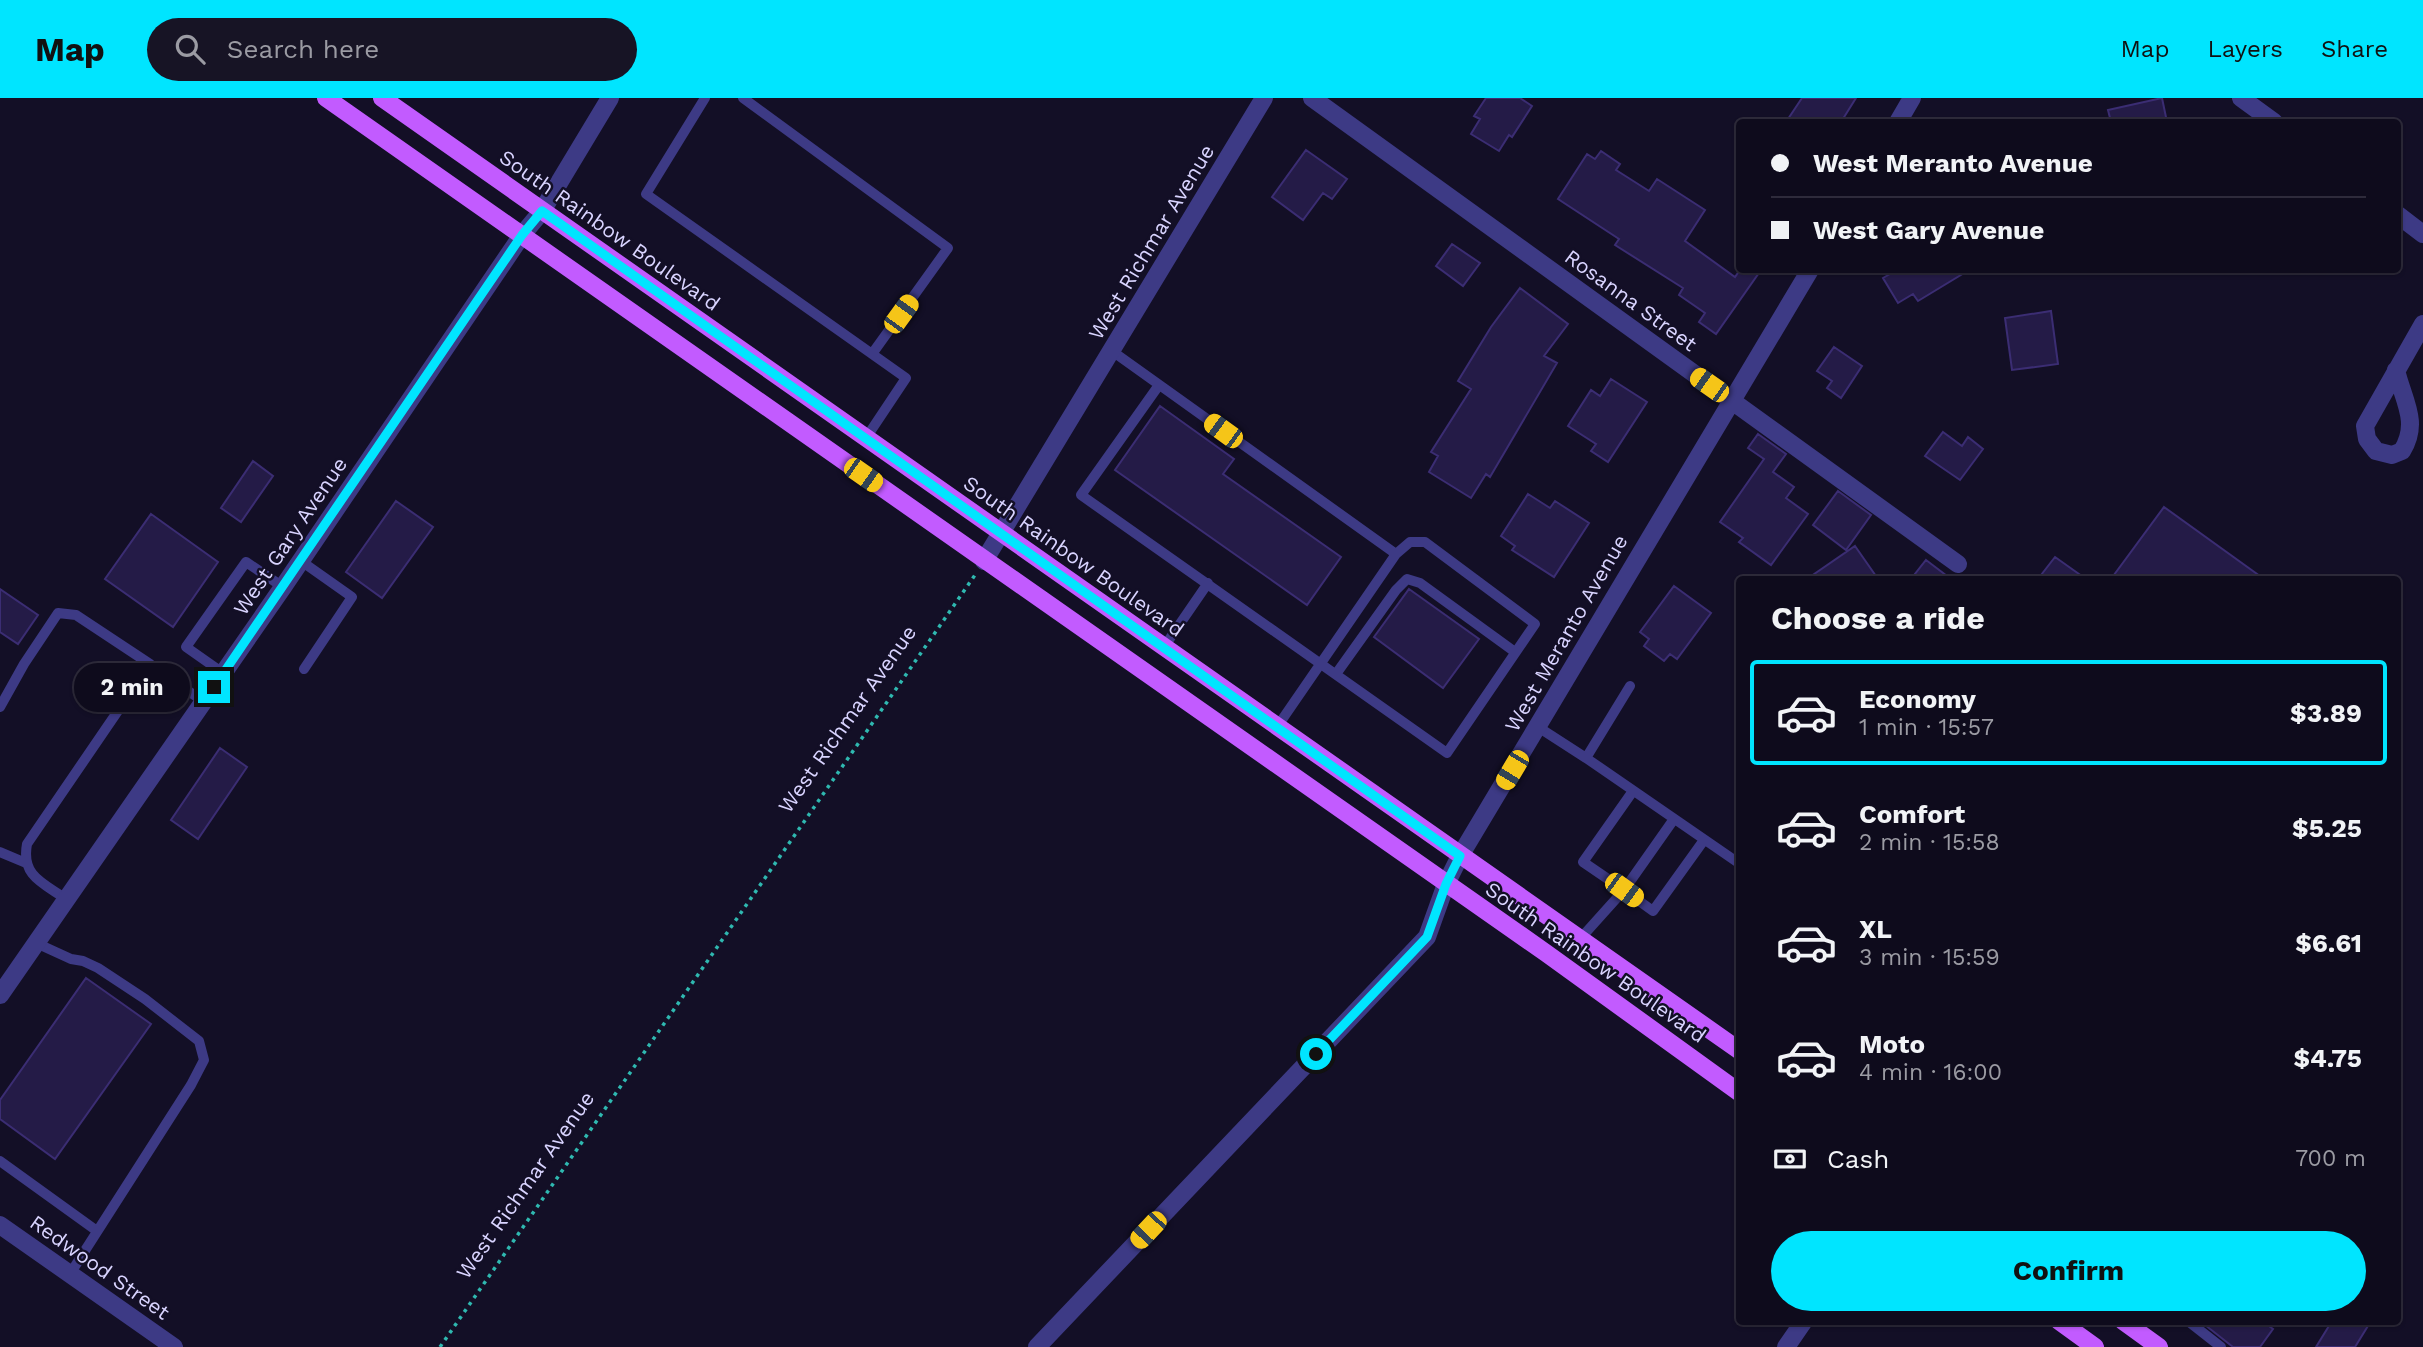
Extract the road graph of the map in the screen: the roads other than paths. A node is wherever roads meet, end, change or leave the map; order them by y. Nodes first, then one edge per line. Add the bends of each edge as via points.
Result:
1 (326, 98) edge
2 (382, 98) edge
3 (610, 98) edge
4 (705, 98) edge
5 (743, 98) edge
6 (1264, 98) edge
7 (1312, 98) edge
8 (1912, 98) edge
9 (2241, 98) edge
10 (1900, 119) edge
11 (2270, 119) edge
12 (542, 211) junction
13 (2401, 217) edge
14 (2423, 234) edge
15 (522, 235) junction
16 (1808, 273) edge
17 (2423, 324) edge
18 (1112, 351) junction
19 (872, 354) junction
20 (2396, 370) dead end
21 (1159, 385) junction
22 (1732, 401) junction
23 (866, 438) junction
24 (1002, 533) junction
25 (1396, 554) junction
26 (301, 561) junction
27 (984, 561) junction
28 (1958, 564) dead end
29 (1208, 583) junction
30 (283, 587) junction
31 (1164, 647) junction
32 (1516, 652) junction
33 (1321, 662) junction
34 (150, 664) junction
35 (304, 669) dead end
36 (223, 673) junction
37 (1336, 674) junction
38 (1630, 686) dead end
39 (204, 702) junction
40 (0, 707) edge
41 (1277, 727) junction
42 (1538, 727) junction
43 (1586, 758) junction
44 (1633, 791) junction
45 (1674, 819) junction
46 (1704, 839) junction
47 (0, 852) edge
48 (1460, 856) junction
49 (1736, 861) edge
50 (26, 863) junction
51 (1446, 884) junction
52 (1624, 890) junction
53 (66, 900) junction
54 (1580, 940) junction
55 (36, 943) junction
56 (0, 995) edge
57 (1736, 1048) edge
58 (1736, 1090) edge
59 (0, 1161) edge
60 (0, 1225) edge
61 (97, 1231) junction
62 (70, 1274) junction
63 (1801, 1325) edge
64 (2065, 1325) edge
65 (2129, 1325) edge
66 (2193, 1325) edge
67 (174, 1347) edge
68 (1037, 1347) edge
69 (1786, 1347) edge
70 (2095, 1347) edge
71 (2159, 1347) edge
72 (2221, 1347) edge

1 - 15 main road, South Rainbow Boulevard
2 - 12 main road, South Rainbow Boulevard
3 - 12 street, West Gary Avenue
4 - 19 lane via 646,194
5 - 19 lane via 948,248
6 - 18 street, West Richmar Avenue
7 - 22 street, Rosanna Street
8 - 10 street
9 - 11 street
12 - 15 street, West Gary Avenue
12 - 23 main road, South Rainbow Boulevard
13 - 14 street
15 - 26 street, West Gary Avenue
15 - 27 main road, South Rainbow Boulevard
16 - 22 street, West Meranto Avenue
17 - 20 street
18 - 21 lane
18 - 24 street, West Richmar Avenue
19 - 23 lane via 906,378
21 - 25 lane
21 - 29 lane via 1082,495
22 - 28 street, Rosanna Street
22 - 42 street, West Meranto Avenue
23 - 24 main road, South Rainbow Boulevard
24 - 27 street, West Richmar Avenue
24 - 31 main road, South Rainbow Boulevard
25 - 32 lane via 1410,542 1425,542 1535,624
25 - 33 lane
26 - 30 street, West Gary Avenue
26 - 35 lane via 352,597
27 - 51 main road, South Rainbow Boulevard
29 - 31 lane
29 - 33 lane
30 - 36 street, West Gary Avenue
30 - 36 lane via 246,562 186,647
31 - 41 main road, South Rainbow Boulevard
32 - 37 lane via 1420,583 1407,579
32 - 37 lane via 1447,753
33 - 37 lane
33 - 41 lane
34 - 39 lane
34 - 40 lane via 76,615 58,613
34 - 50 lane via 27,844
36 - 39 street, West Gary Avenue
38 - 43 lane
39 - 53 street, West Gary Avenue
41 - 48 main road, South Rainbow Boulevard
42 - 43 lane
42 - 48 street, West Meranto Avenue
43 - 44 lane
44 - 45 lane
44 - 52 lane via 1583,862
45 - 46 lane
45 - 52 lane
46 - 49 lane
46 - 52 lane via 1653,911
47 - 50 lane
48 - 51 street, West Meranto Avenue
48 - 54 main road, South Rainbow Boulevard
50 - 53 lane via 34,877
51 - 58 main road, South Rainbow Boulevard
51 - 68 street, West Meranto Avenue via 1427,937
52 - 54 lane
53 - 55 street, West Gary Avenue
54 - 57 main road, South Rainbow Boulevard
55 - 56 street, West Gary Avenue
55 - 61 lane via 98,968 145,999 199,1041 204,1060
59 - 61 lane
60 - 62 street, Redwood Street
61 - 62 lane
62 - 67 street, Redwood Street
63 - 69 street
64 - 70 main road
65 - 71 main road
66 - 72 lane

